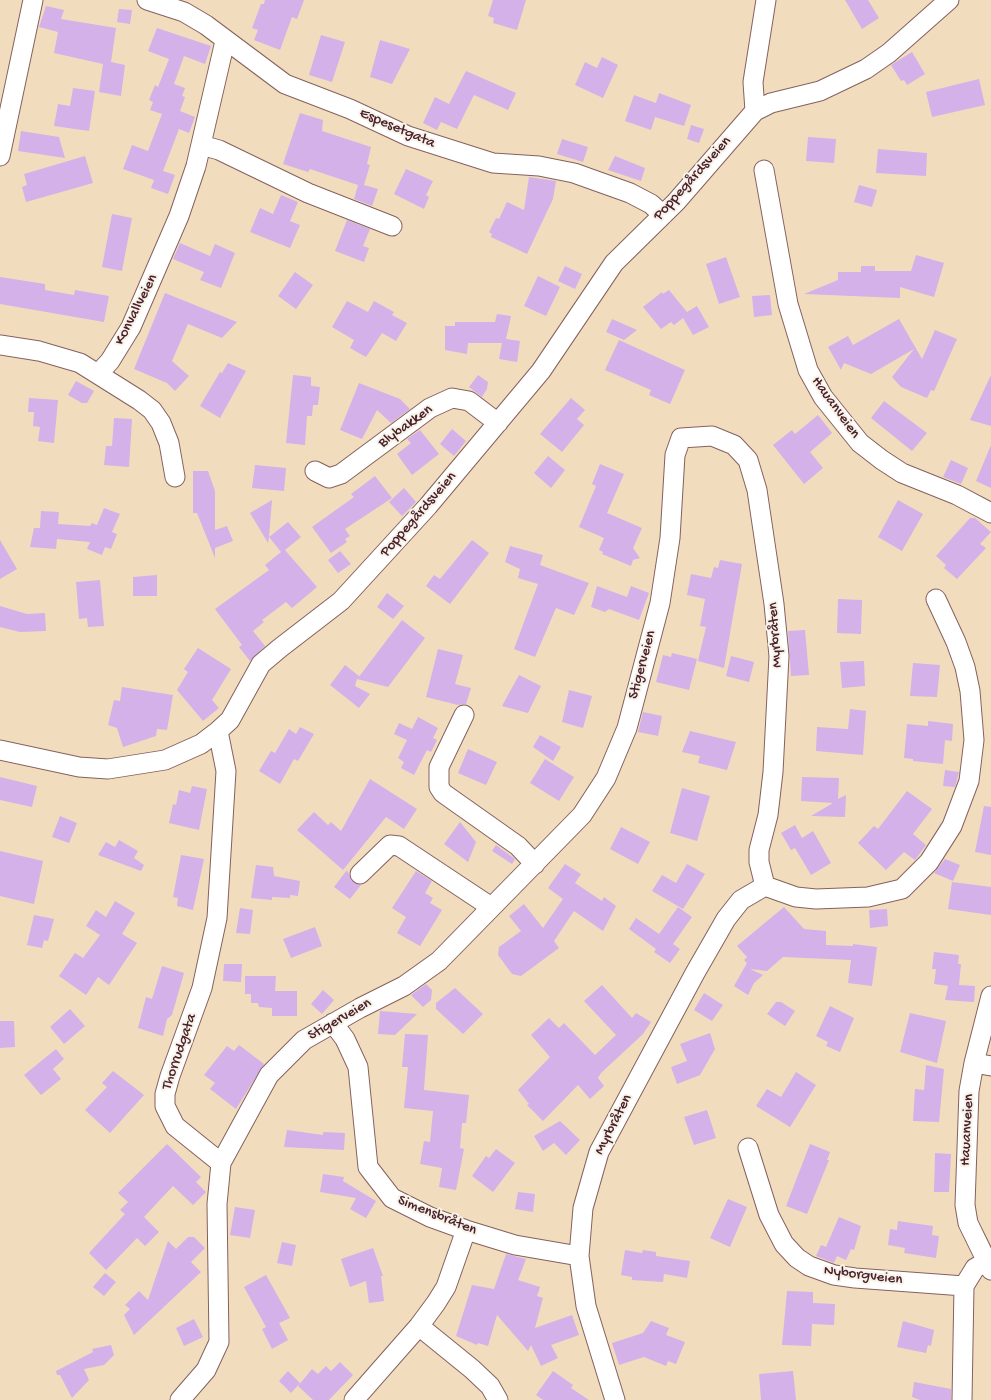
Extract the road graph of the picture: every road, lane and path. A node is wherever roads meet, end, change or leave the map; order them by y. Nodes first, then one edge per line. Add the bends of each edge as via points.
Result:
1 (33, 0) edge
2 (147, 0) edge
3 (766, 0) edge
4 (949, 0) edge
5 (225, 41) junction
6 (755, 111) junction
7 (201, 145) junction
8 (0, 156) edge
9 (764, 170) dead end
10 (663, 215) junction
11 (392, 226) dead end
12 (0, 345) edge
13 (99, 373) junction
14 (498, 423) junction
15 (681, 438) joint
16 (315, 471) dead end
17 (175, 477) dead end
18 (991, 514) edge
19 (936, 599) dead end
20 (464, 715) dead end
21 (218, 731) junction
22 (0, 750) edge
23 (535, 864) junction
24 (360, 874) dead end
25 (765, 886) junction
26 (491, 907) junction
27 (991, 996) edge
28 (333, 1023) junction
29 (982, 1064) edge
30 (748, 1148) dead end
31 (221, 1163) junction
32 (466, 1230) junction
33 (579, 1256) junction
34 (988, 1266) edge
35 (964, 1286) junction
36 (419, 1326) junction
37 (180, 1400) edge
38 (354, 1400) edge
39 (498, 1400) edge
40 (615, 1400) edge
41 (962, 1400) edge

1 - 8 street
2 - 5 street, Espesetgata via 184,12
3 - 6 street via 753,82
4 - 6 street via 866,69 820,91 771,103
5 - 7 street, Konvallveien
5 - 10 street, Espesetgata via 285,84 424,142 493,163 539,166 574,173 630,193
6 - 10 street, Poppegårdsveien
7 - 11 street
7 - 13 street, Konvallveien via 179,216 154,277 131,326
9 - 18 street, Hauanveien via 795,330 808,370 823,397 860,443 882,460 902,473 957,495
10 - 14 street, Poppegårdsveien via 614,263 541,371
12 - 13 street via 61,356
13 - 17 street via 152,410 168,443
14 - 16 street, Blybakken via 468,401 452,398 430,408 341,474 329,478
14 - 21 street, Poppegårdsveien via 366,577 262,664 230,720
15 - 23 street, Stigerveien via 675,455 670,538 660,603 627,728 594,800
15 - 25 street, Myrbråten via 712,436 734,444 748,460 757,490 779,656 773,772 759,862
19 - 25 street via 965,667 974,740 969,781 952,826 929,862 914,878 902,889 888,894 816,899 796,897
20 - 23 street via 439,767 440,787 443,793 518,846
21 - 22 street, Poppegårdsveien via 201,744 166,760 108,769 50,762
21 - 31 street, Thorrudgata via 226,771 218,918 202,988 170,1076 165,1106 175,1126
23 - 26 street, Stigerveien
24 - 26 street via 390,845 399,846
25 - 33 street, Myrbråten via 741,900 726,919 619,1112 600,1152 586,1194 579,1231
26 - 28 street, Stigerveien via 439,961 404,986
27 - 29 street, Hauanveien
28 - 31 street, Stigerveien via 304,1040 269,1075
28 - 32 street, Simensbråten via 358,1067 368,1167 392,1198
29 - 34 street, Hauanveien via 967,1130 965,1205 968,1223
30 - 35 street, Nyborgveien via 769,1215 780,1237 797,1258 809,1266 855,1278
31 - 37 street via 217,1204 218,1342 206,1370
32 - 33 street, Simensbråten via 515,1245
32 - 36 street via 446,1287
33 - 40 street, Myrbråten via 586,1306
34 - 35 street via 975,1268
35 - 41 street
36 - 38 street
36 - 39 street via 472,1369 490,1386

